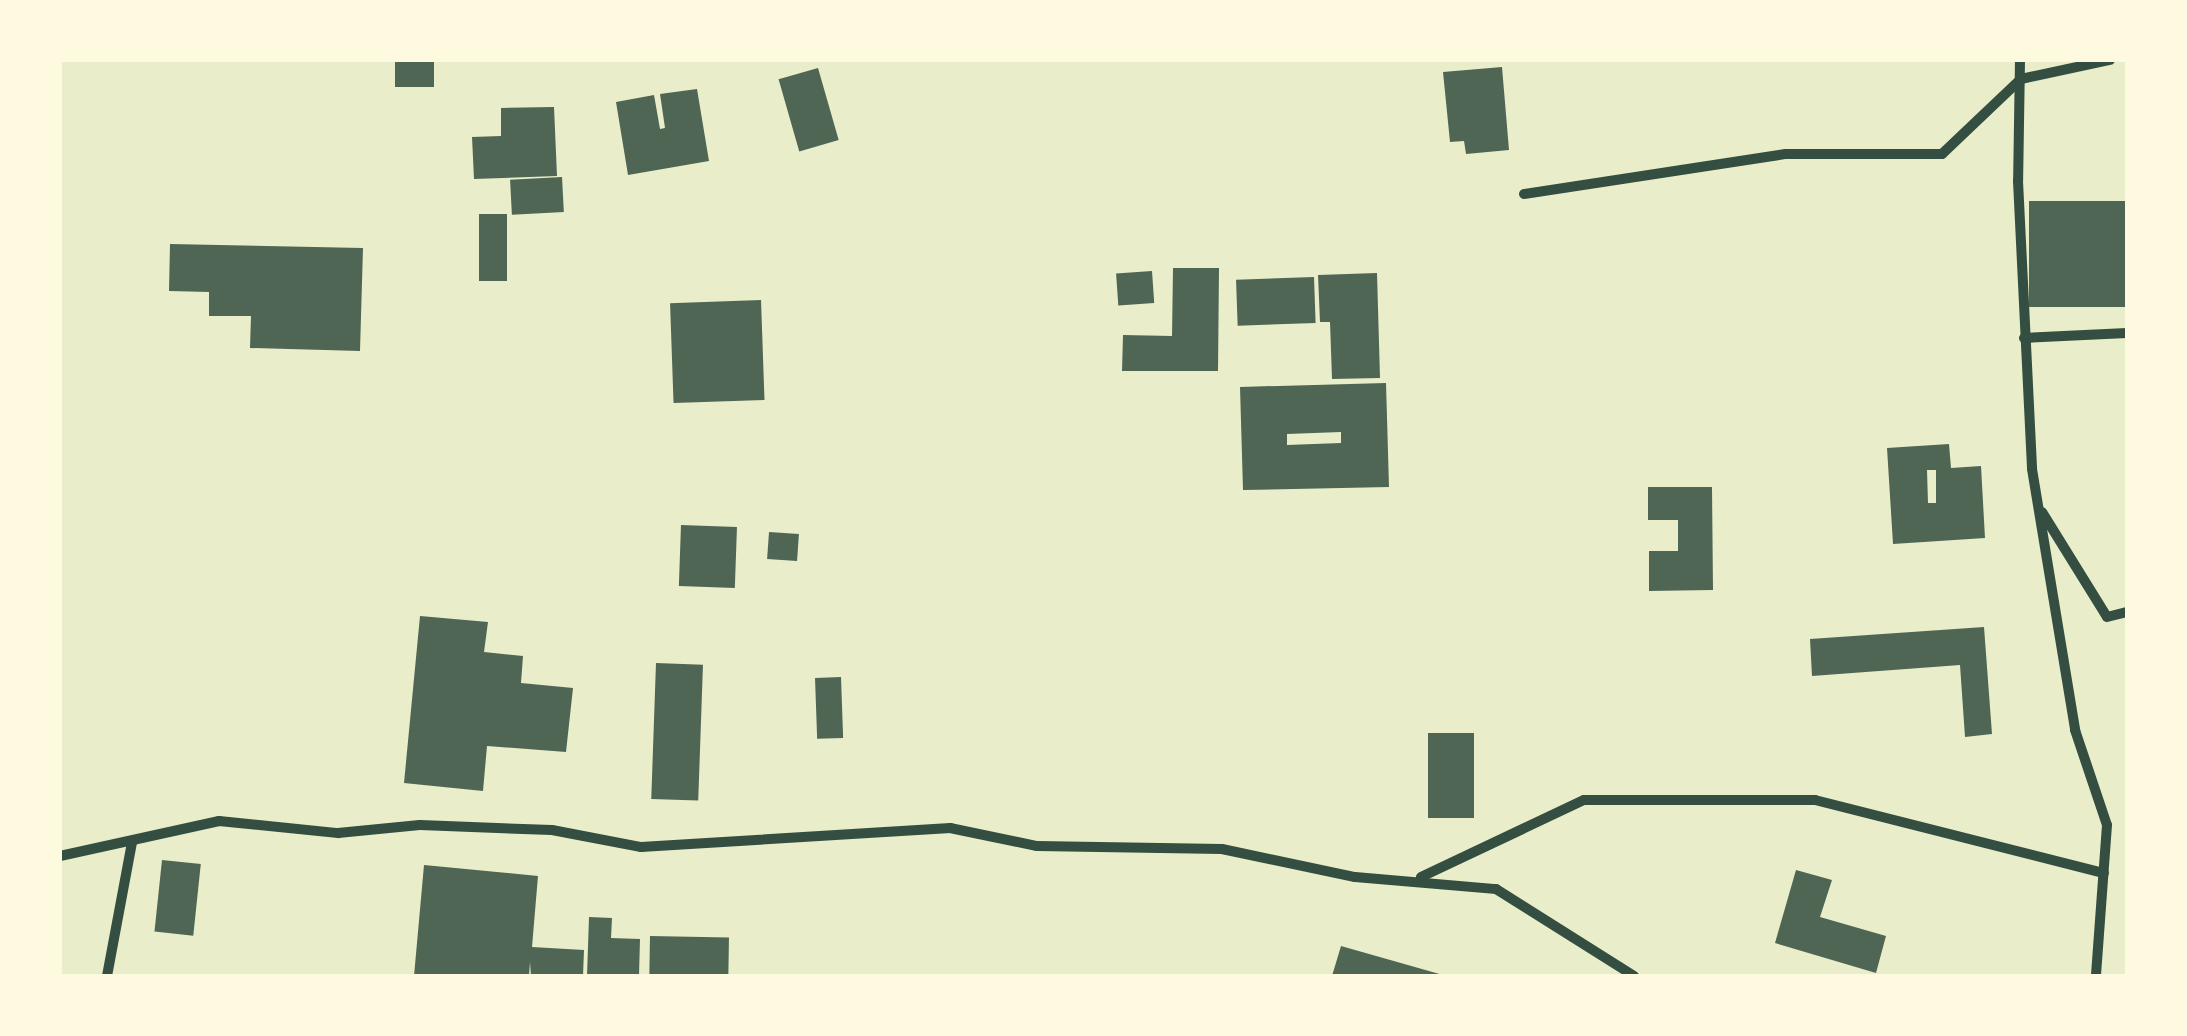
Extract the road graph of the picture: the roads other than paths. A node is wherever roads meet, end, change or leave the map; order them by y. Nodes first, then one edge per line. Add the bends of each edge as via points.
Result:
1 (2020, 60) edge
2 (2110, 60) edge
3 (2021, 79) junction
4 (1524, 194) dead end
5 (2127, 333) edge
6 (2024, 338) junction
7 (2038, 506) junction
8 (2127, 612) edge
9 (132, 842) junction
10 (60, 856) edge
11 (2104, 874) junction
12 (1420, 878) junction
13 (107, 976) edge
14 (1634, 976) edge
15 (2096, 976) edge

1 - 3 street
2 - 3 street
3 - 4 street via 1942,154 1786,154
3 - 6 street
5 - 6 street
6 - 7 street
7 - 8 street via 2107,617
7 - 11 street via 2075,730 2107,825
9 - 10 street
9 - 12 street via 219,821 338,833 420,825 552,830 641,847 950,828 1037,846 1222,849 1355,877
9 - 13 street
11 - 12 street via 1815,800 1584,800
11 - 15 street
12 - 14 street via 1496,889

